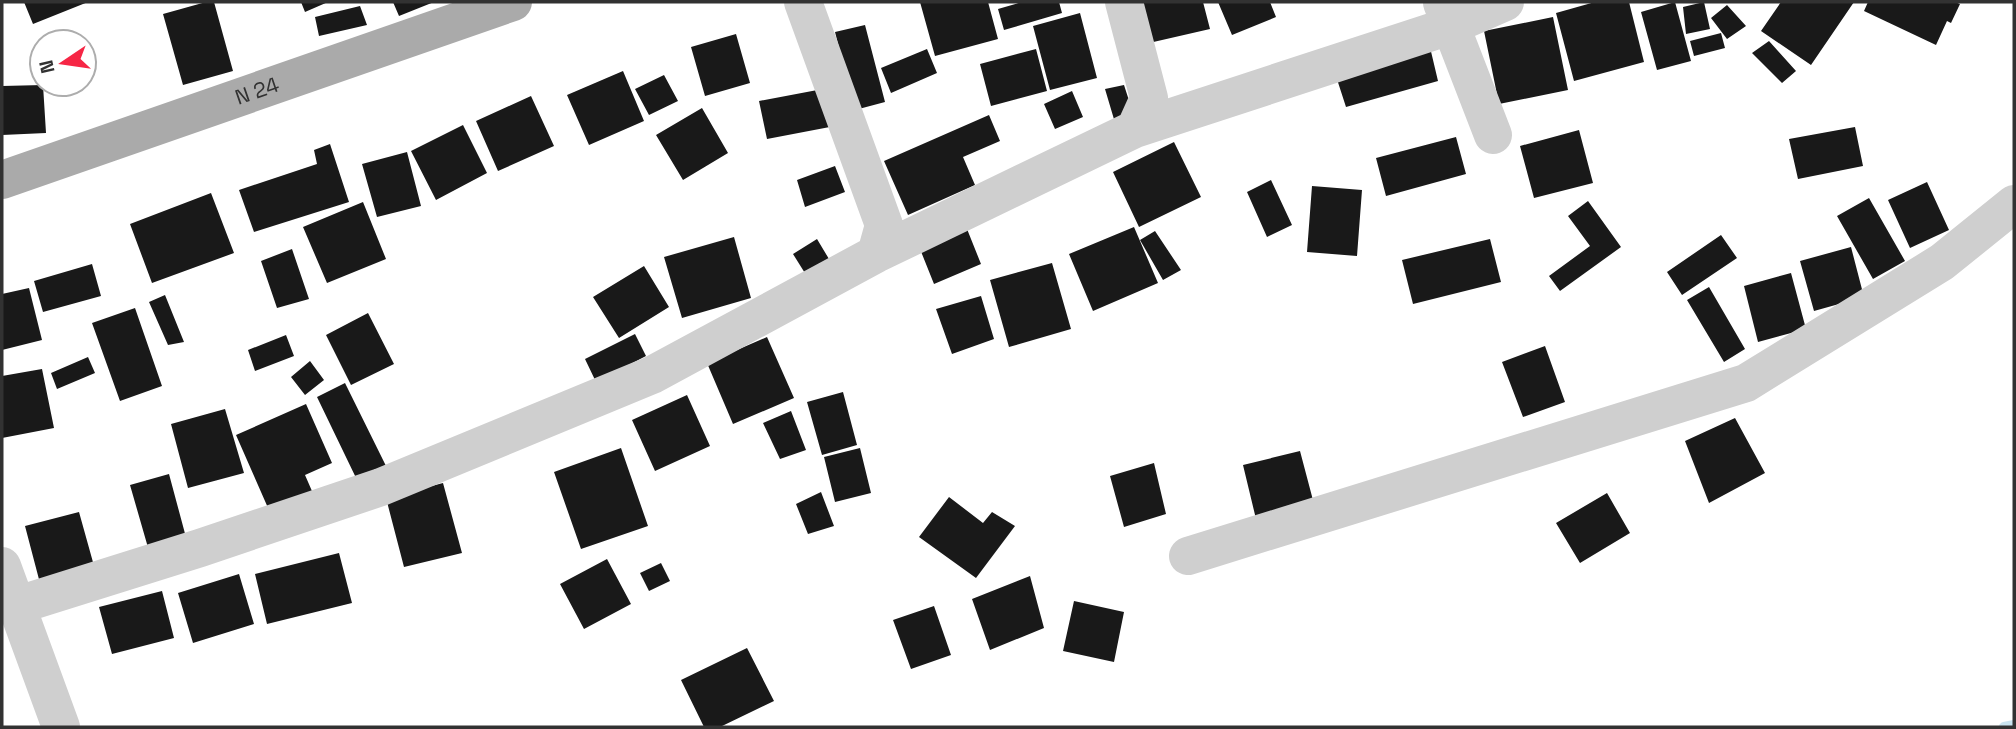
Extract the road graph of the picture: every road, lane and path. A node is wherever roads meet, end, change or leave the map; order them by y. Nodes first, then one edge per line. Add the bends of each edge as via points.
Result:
1 (513, 2) edge
2 (803, 2) edge
3 (1124, 2) edge
4 (1506, 2) edge
5 (1446, 14) edge
6 (1135, 129) junction
7 (1493, 135) dead end
8 (2, 180) edge
9 (2014, 204) edge
10 (876, 254) junction
11 (1188, 556) dead end
12 (2, 566) edge
13 (15, 606) junction
14 (61, 727) edge

1 - 8 main road, N 24
2 - 10 street via 884,225
3 - 6 street via 1149,98
4 - 5 street
5 - 6 street
5 - 7 street
6 - 10 street
9 - 11 street via 1942,262 1746,383
10 - 13 street via 652,375 394,481
12 - 13 street
13 - 14 street

